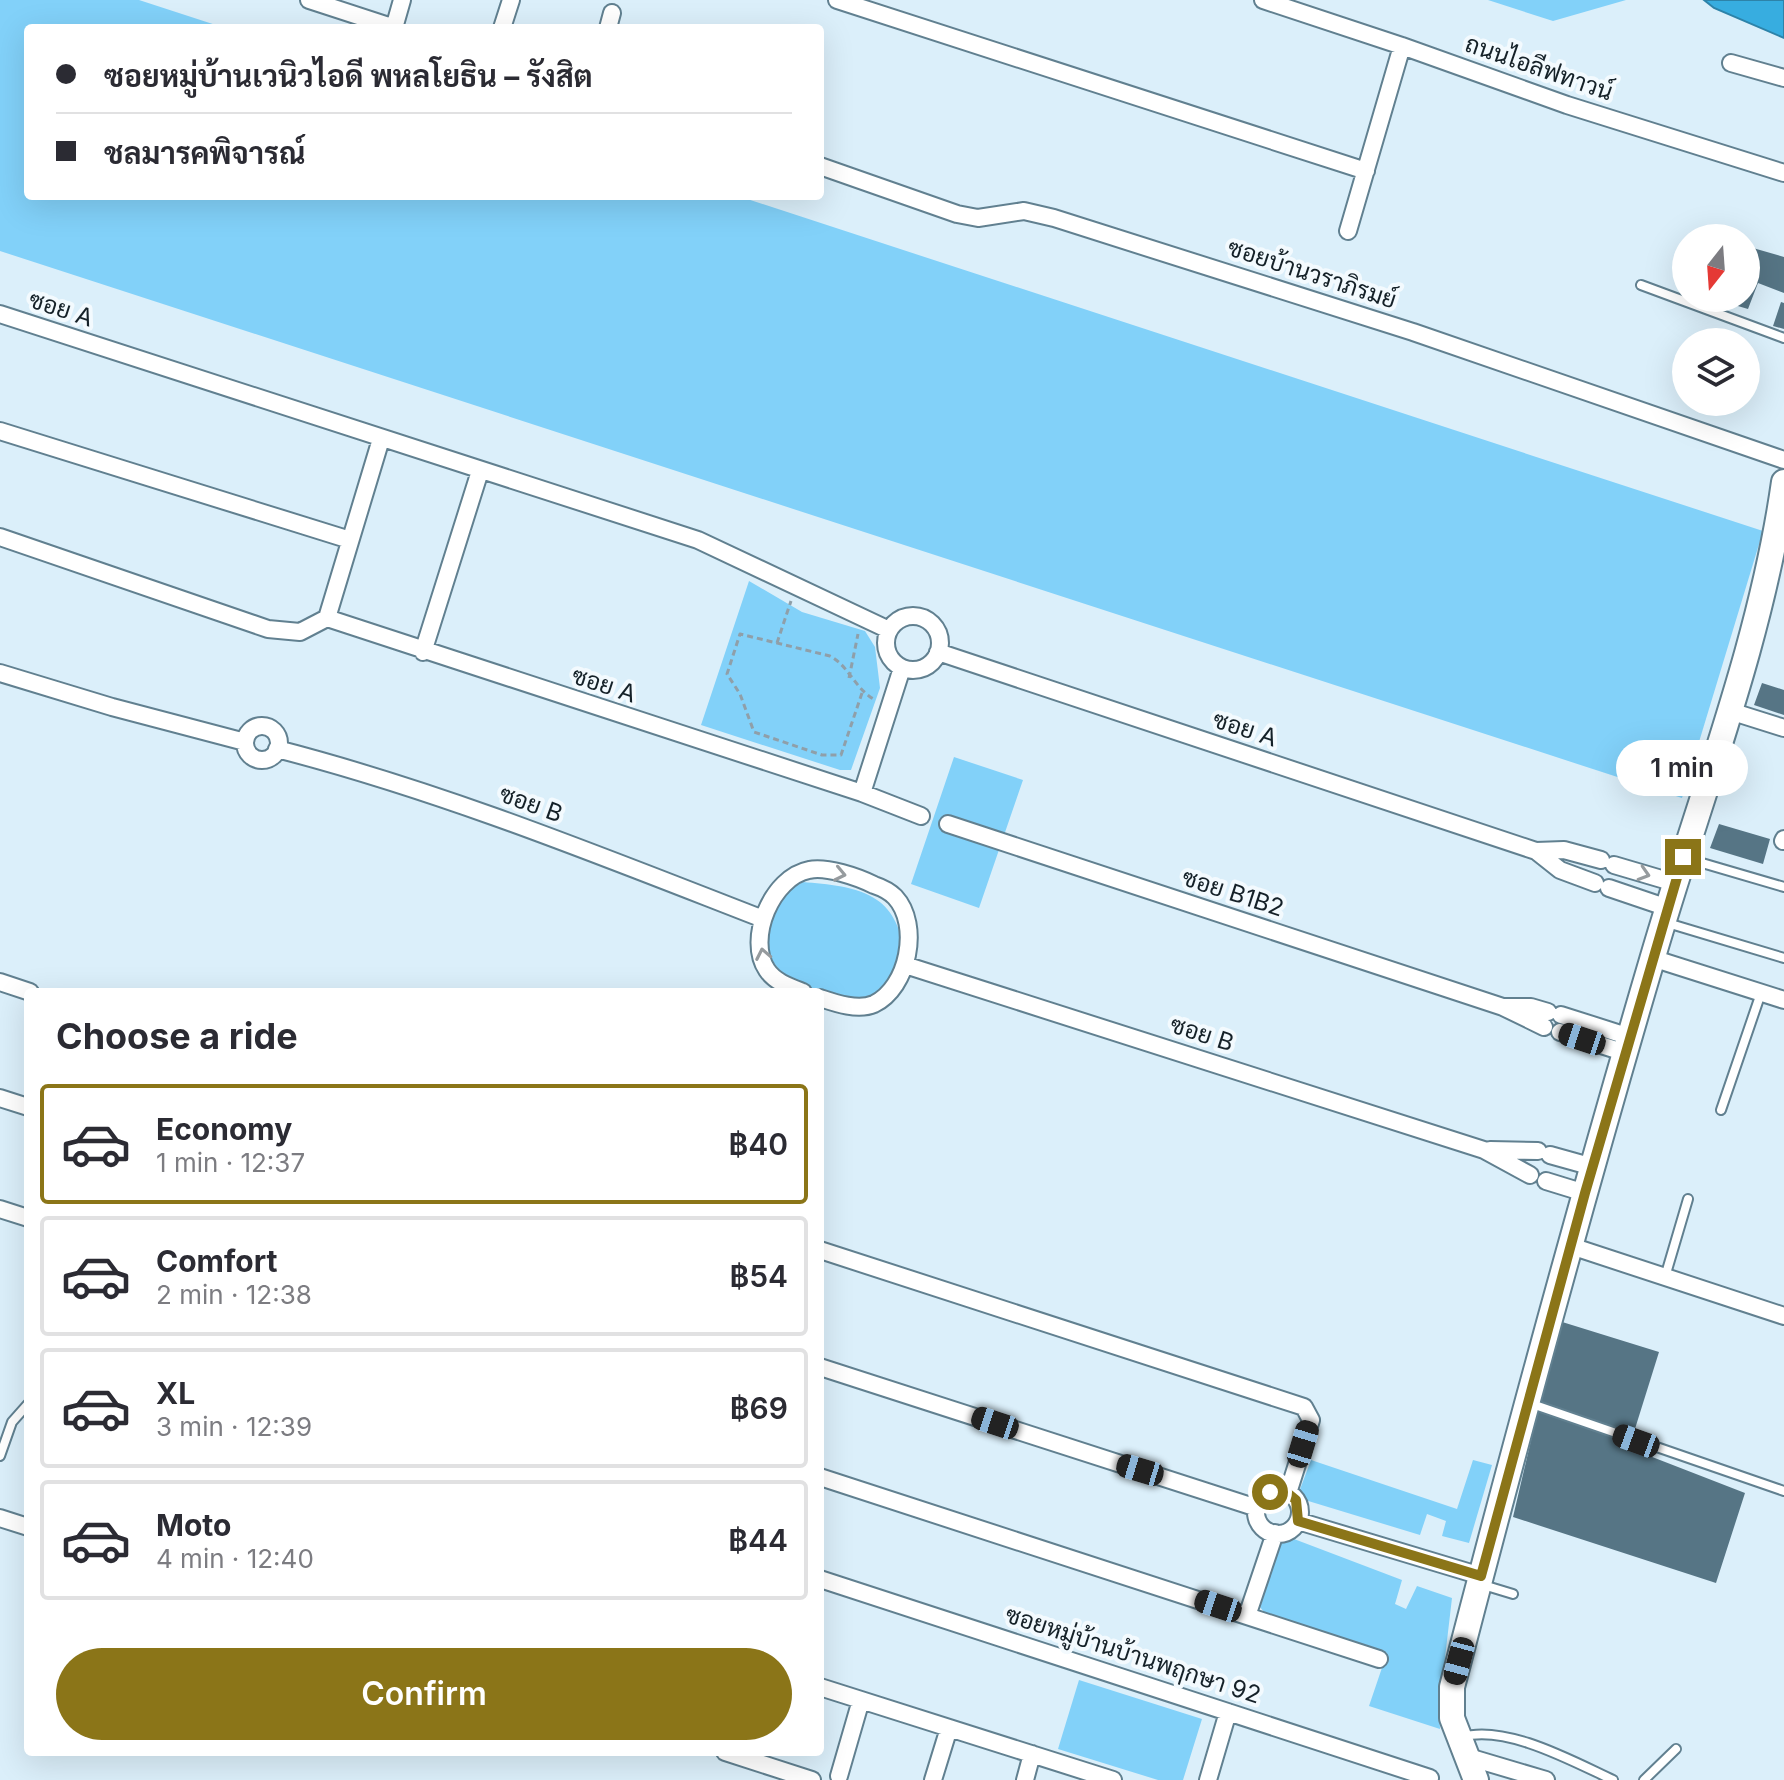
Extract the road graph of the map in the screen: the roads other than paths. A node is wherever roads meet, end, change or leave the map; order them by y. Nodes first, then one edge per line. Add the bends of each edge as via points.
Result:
1 (309, 0) edge
2 (402, 0) edge
3 (511, 0) edge
4 (837, 0) edge
5 (1263, 0) edge
6 (382, 24) edge
7 (395, 24) edge
8 (503, 24) edge
9 (1402, 46) junction
10 (1731, 63) dead end
11 (1784, 78) edge
12 (824, 167) edge
13 (1366, 171) junction
14 (1784, 173) edge
15 (1348, 231) dead end
16 (1641, 285) dead end
17 (0, 314) edge
18 (1784, 338) edge
19 (0, 431) edge
20 (381, 439) junction
21 (1784, 460) edge
22 (480, 471) junction
23 (1784, 482) edge
24 (0, 537) edge
25 (350, 540) junction
26 (1780, 540) edge
27 (327, 618) junction
28 (889, 630) junction
29 (423, 652) junction
30 (938, 652) junction
31 (902, 668) junction
32 (0, 673) edge
33 (1730, 711) junction
34 (1784, 728) edge
35 (245, 742) junction
36 (277, 749) junction
37 (862, 793) junction
38 (921, 816) dead end
39 (948, 824) dead end
40 (1536, 851) junction
41 (1683, 857) junction
42 (1675, 883) junction
43 (1784, 887) edge
44 (1666, 915) junction
45 (763, 919) junction
46 (1652, 958) junction
47 (1784, 958) edge
48 (905, 965) junction
49 (0, 982) edge
50 (793, 988) edge
51 (24, 990) edge
52 (1761, 992) junction
53 (1784, 998) edge
54 (824, 999) edge
55 (1628, 1045) junction
56 (0, 1098) edge
57 (24, 1106) edge
58 (1721, 1110) dead end
59 (1484, 1150) junction
60 (1593, 1167) junction
61 (1585, 1193) junction
62 (1688, 1199) dead end
63 (0, 1209) edge
64 (24, 1217) edge
65 (1571, 1246) junction
66 (824, 1251) edge
67 (1665, 1277) junction
68 (1784, 1316) edge
69 (824, 1368) edge
70 (1527, 1402) junction
71 (24, 1408) edge
72 (0, 1456) edge
73 (824, 1478) edge
74 (1784, 1491) edge
75 (1288, 1493) junction
76 (1257, 1508) junction
77 (0, 1518) edge
78 (1298, 1521) junction
79 (24, 1526) edge
80 (1275, 1533) junction
81 (824, 1580) edge
82 (1480, 1580) junction
83 (1513, 1594) dead end
84 (1247, 1616) junction
85 (1379, 1659) dead end
86 (824, 1688) edge
87 (861, 1700) junction
88 (1228, 1712) junction
89 (949, 1728) junction
90 (1462, 1747) junction
91 (1676, 1749) dead end
92 (1032, 1754) junction
93 (737, 1756) edge
94 (839, 1776) dead end
95 (1430, 1778) dead end
96 (812, 1780) edge
97 (933, 1780) edge
98 (1025, 1780) edge
99 (1113, 1780) edge
100 (1208, 1780) edge
101 (1476, 1780) edge
102 (1546, 1780) edge
103 (1613, 1780) edge
104 (1644, 1780) edge

1 - 6 street
2 - 7 street
3 - 8 street
4 - 13 street
5 - 9 street, ถนนไอลีฟทาวน์
9 - 13 street
9 - 14 street, ถนนไอลีฟทาวน์
10 - 11 street
12 - 21 street, ซอยบ้านวราภิรมย์ via 957,214 978,218 1024,211 1054,218 1413,332
13 - 15 street
16 - 18 lane
17 - 20 street, ซอย A
19 - 25 street
20 - 22 street, ซอย A
20 - 25 street
22 - 28 street, ซอย A via 698,540
22 - 29 street
23 - 26 street
24 - 27 street via 268,629 300,632
25 - 27 street
26 - 33 street
27 - 29 street, ซอย A
28 - 30 street via 902,618 920,617 934,627
28 - 31 street via 886,648
29 - 37 street, ซอย A
30 - 31 street via 920,669
30 - 40 street, ซอย A
31 - 37 street
32 - 35 street, ซอย B
33 - 34 street
33 - 41 street
35 - 36 street, ซอย B via 255,759 266,760
35 - 36 street, ซอย B via 249,731 265,727 275,733
36 - 45 street, ซอย B via 397,782 526,827
37 - 38 street, ซอย A
39 - 55 street, ซอย B1B2
40 -> 42 street, ซอย A via 1564,850
40 - 44 street, ซอย A via 1560,870
41 - 42 street
41 - 43 lane
42 - 44 street
44 - 46 street
44 - 47 lane
45 -> 48 street via 773,898 809,869 852,877 895,897 907,930
50 -> 45 street via 766,969 760,944
46 - 52 street
46 - 55 street
48 - 54 street via 893,987 873,1004 852,1006
48 - 59 street, ซอย B
49 - 51 street
52 - 53 street
52 - 58 lane
55 - 60 street
56 - 57 street
59 - 60 street, ซอย B via 1544,1153
59 - 61 street, ซอย B via 1538,1178
60 - 61 street
61 - 65 street
62 - 67 lane
63 - 64 street
65 - 67 street
65 - 70 street
66 - 75 street via 1304,1407 1311,1420
67 - 68 street
69 - 76 street
70 - 74 lane
70 - 82 street
71 - 72 lane via 12,1422
73 - 84 street
75 - 76 street via 1270,1492
75 - 78 street via 1299,1506
76 - 80 street via 1259,1521
77 - 79 street
78 - 80 street via 1289,1531
78 - 82 street
80 - 84 street
81 - 88 street, ซอยหมู่บ้านบ้านพฤกษา 92
82 - 83 lane
82 - 90 street via 1452,1687 1452,1718
84 - 85 street
86 - 87 street
87 - 89 street
87 - 94 street
88 - 95 street, ซอยหมู่บ้านบ้านพฤกษา 92
88 - 100 street
89 - 92 street
89 - 97 street
90 - 101 street
90 - 102 street
90 - 103 lane via 1474,1733 1516,1741 1575,1760
91 - 104 lane
92 - 98 street
92 - 99 street
93 - 96 street

